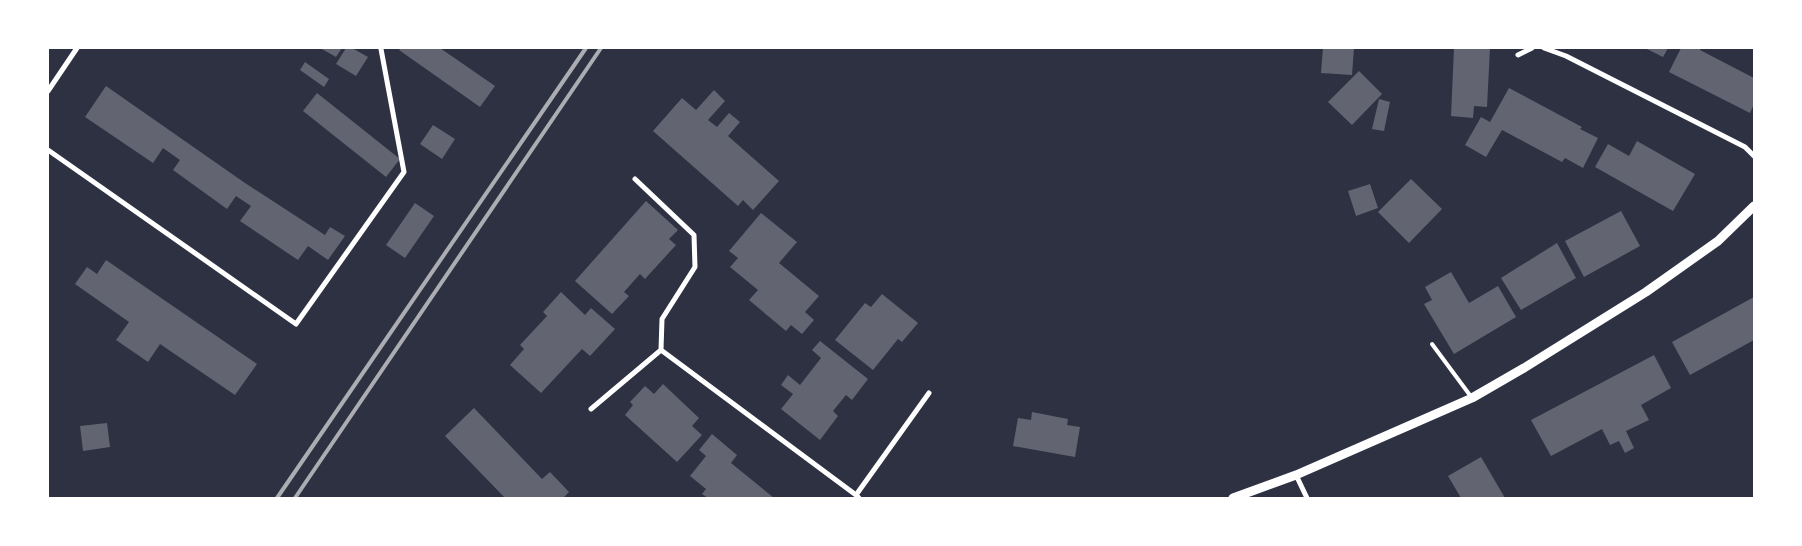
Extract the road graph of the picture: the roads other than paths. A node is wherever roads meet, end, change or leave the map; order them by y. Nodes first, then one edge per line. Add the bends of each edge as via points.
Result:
1 (77, 48) edge
2 (1532, 48) edge
3 (1544, 48) edge
4 (382, 49) dead end
5 (1518, 56) dead end
6 (48, 91) edge
7 (48, 150) edge
8 (1754, 156) edge
9 (636, 179) dead end
10 (1754, 208) edge
11 (1432, 344) dead end
12 (660, 350) junction
13 (929, 393) dead end
14 (1472, 398) junction
15 (591, 409) dead end
16 (1296, 475) junction
17 (857, 497) edge
18 (1233, 498) edge
19 (1307, 498) edge

1 - 6 street
2 - 5 street
3 - 8 street via 1736,142
4 - 7 street via 404,172 296,324
9 - 12 street via 694,235 695,267 662,319
10 - 14 street via 1718,241 1646,292
11 - 14 lane
12 - 15 street
12 - 17 street
13 - 17 street
14 - 16 street
16 - 18 street
16 - 19 street

